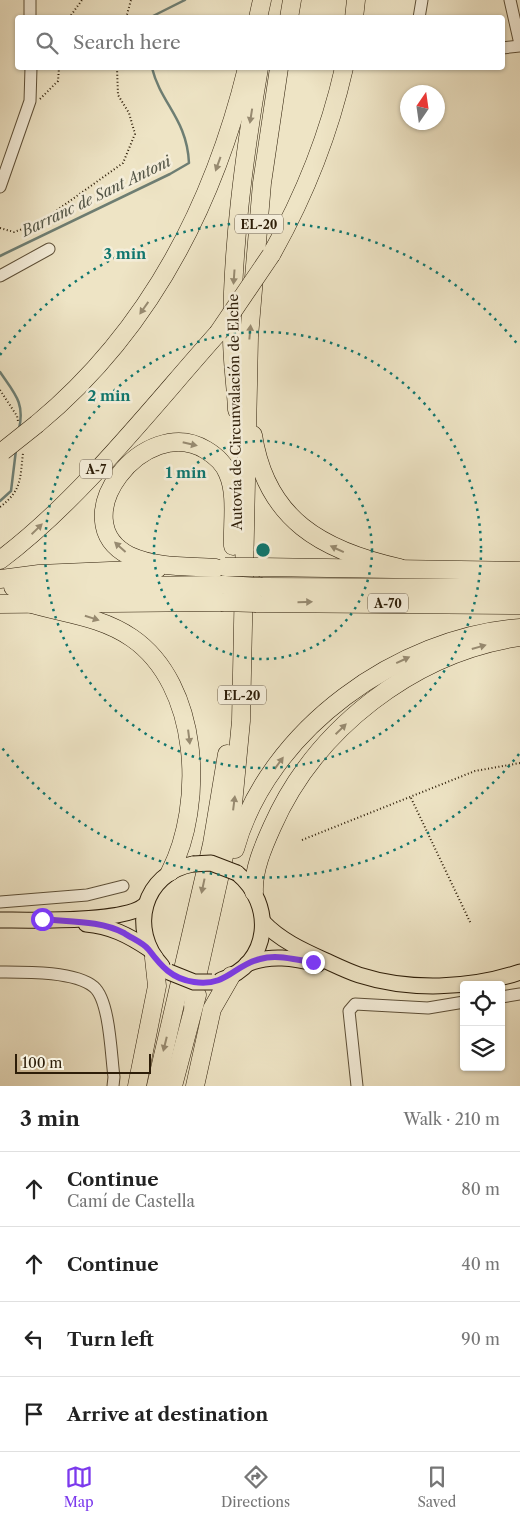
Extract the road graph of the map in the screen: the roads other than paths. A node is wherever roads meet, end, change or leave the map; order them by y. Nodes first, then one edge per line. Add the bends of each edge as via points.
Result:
1 (30, 0) edge
2 (262, 0) edge
3 (273, 0) edge
4 (292, 0) edge
5 (356, 0) edge
6 (422, 0) edge
7 (510, 0) edge
8 (30, 15) edge
9 (259, 15) edge
10 (270, 15) edge
11 (290, 15) edge
12 (354, 15) edge
13 (420, 15) edge
14 (520, 45) edge
15 (505, 48) edge
16 (31, 70) edge
17 (246, 70) edge
18 (259, 70) edge
19 (279, 70) edge
20 (344, 70) edge
21 (0, 187) edge
22 (49, 249) dead end
23 (0, 276) edge
24 (247, 381) junction
25 (2, 452) edge
26 (0, 560) edge
27 (400, 568) junction
28 (520, 570) edge
29 (0, 579) edge
30 (224, 580) junction
31 (0, 586) edge
32 (520, 588) edge
33 (25, 595) junction
34 (259, 595) junction
35 (0, 604) edge
36 (520, 605) edge
37 (520, 628) edge
38 (520, 637) edge
39 (170, 872) junction
40 (123, 886) dead end
41 (254, 892) junction
42 (0, 902) edge
43 (145, 905) junction
44 (42, 919) junction
45 (0, 920) edge
46 (263, 922) junction
47 (151, 953) junction
48 (246, 964) junction
49 (0, 972) edge
50 (351, 972) junction
51 (520, 972) edge
52 (231, 976) junction
53 (520, 994) edge
54 (505, 996) edge
55 (460, 1003) edge
56 (193, 1005) junction
57 (113, 1086) edge
58 (137, 1086) edge
59 (156, 1086) edge
60 (173, 1086) edge
61 (195, 1086) edge
62 (358, 1086) edge

1 - 8 street
2 - 9 highway
3 - 10 highway
4 - 11 highway
5 - 12 highway
6 - 13 street
7 - 14 street
14 - 15 street
16 - 21 street via 29,103
17 -> 25 highway, bridge via 226,143 204,202 163,282 139,316 64,402
18 -> 30 highway, Autovía de Circunvalación de Elche / EL-20 via 240,198 233,285 238,523
24 -> 19 highway, Autovía de Circunvalación de Elche / EL-20 via 262,183
26 -> 20 highway, A-7, bridge via 78,489 218,333 291,220 317,159
22 - 23 street
27 -> 24 highway via 363,560 325,544 302,528 281,506 256,451
56 -> 24 highway, EL-20 via 231,825 236,782 241,721
27 - 28 highway
27 - 30 highway, bridge via 260,567
29 - 30 highway via 39,574
30 -> 30 highway via 144,561 116,546 109,535 104,507 114,480 137,457 164,444 177,442 192,443 221,462 229,476 232,492
30 - 33 highway, A-70
30 - 34 highway, A-70, bridge
30 -> 59 highway, EL-20 via 232,711 224,780 199,905
31 - 33 highway, A-70
32 - 34 highway, A-70
33 - 35 highway, A-70
33 -> 39 highway via 95,618 117,629 148,651 173,685 187,725 190,781 182,841
34 -> 36 highway, A-70
56 -> 37 highway via 237,842 258,796 289,750 329,709 396,663 467,636
41 -> 38 highway via 253,881 260,859 283,805 308,766 342,728 381,694 433,664 474,648
39 - 41 main road, bridge via 193,864 220,866 237,873
39 - 43 main road via 152,890
40 - 42 street via 87,895
41 - 46 main road via 261,906
43 - 44 main road via 126,914
43 - 47 main road via 143,927
44 - 45 main road
44 - 47 main road via 101,925 121,932
46 - 48 main road via 260,940
46 - 50 main road via 281,938
47 - 52 main road, bridge via 169,972 194,982 212,982
47 - 58 highway via 158,986
48 - 50 main road via 277,957
48 - 52 main road
49 - 57 street via 45,972 94,987 102,999 107,1021
50 - 51 main road via 392,982 452,986
52 - 61 highway via 212,1008
53 - 54 street
55 - 62 street via 428,1008 355,1004 349,1011
56 - 60 highway, EL-20

